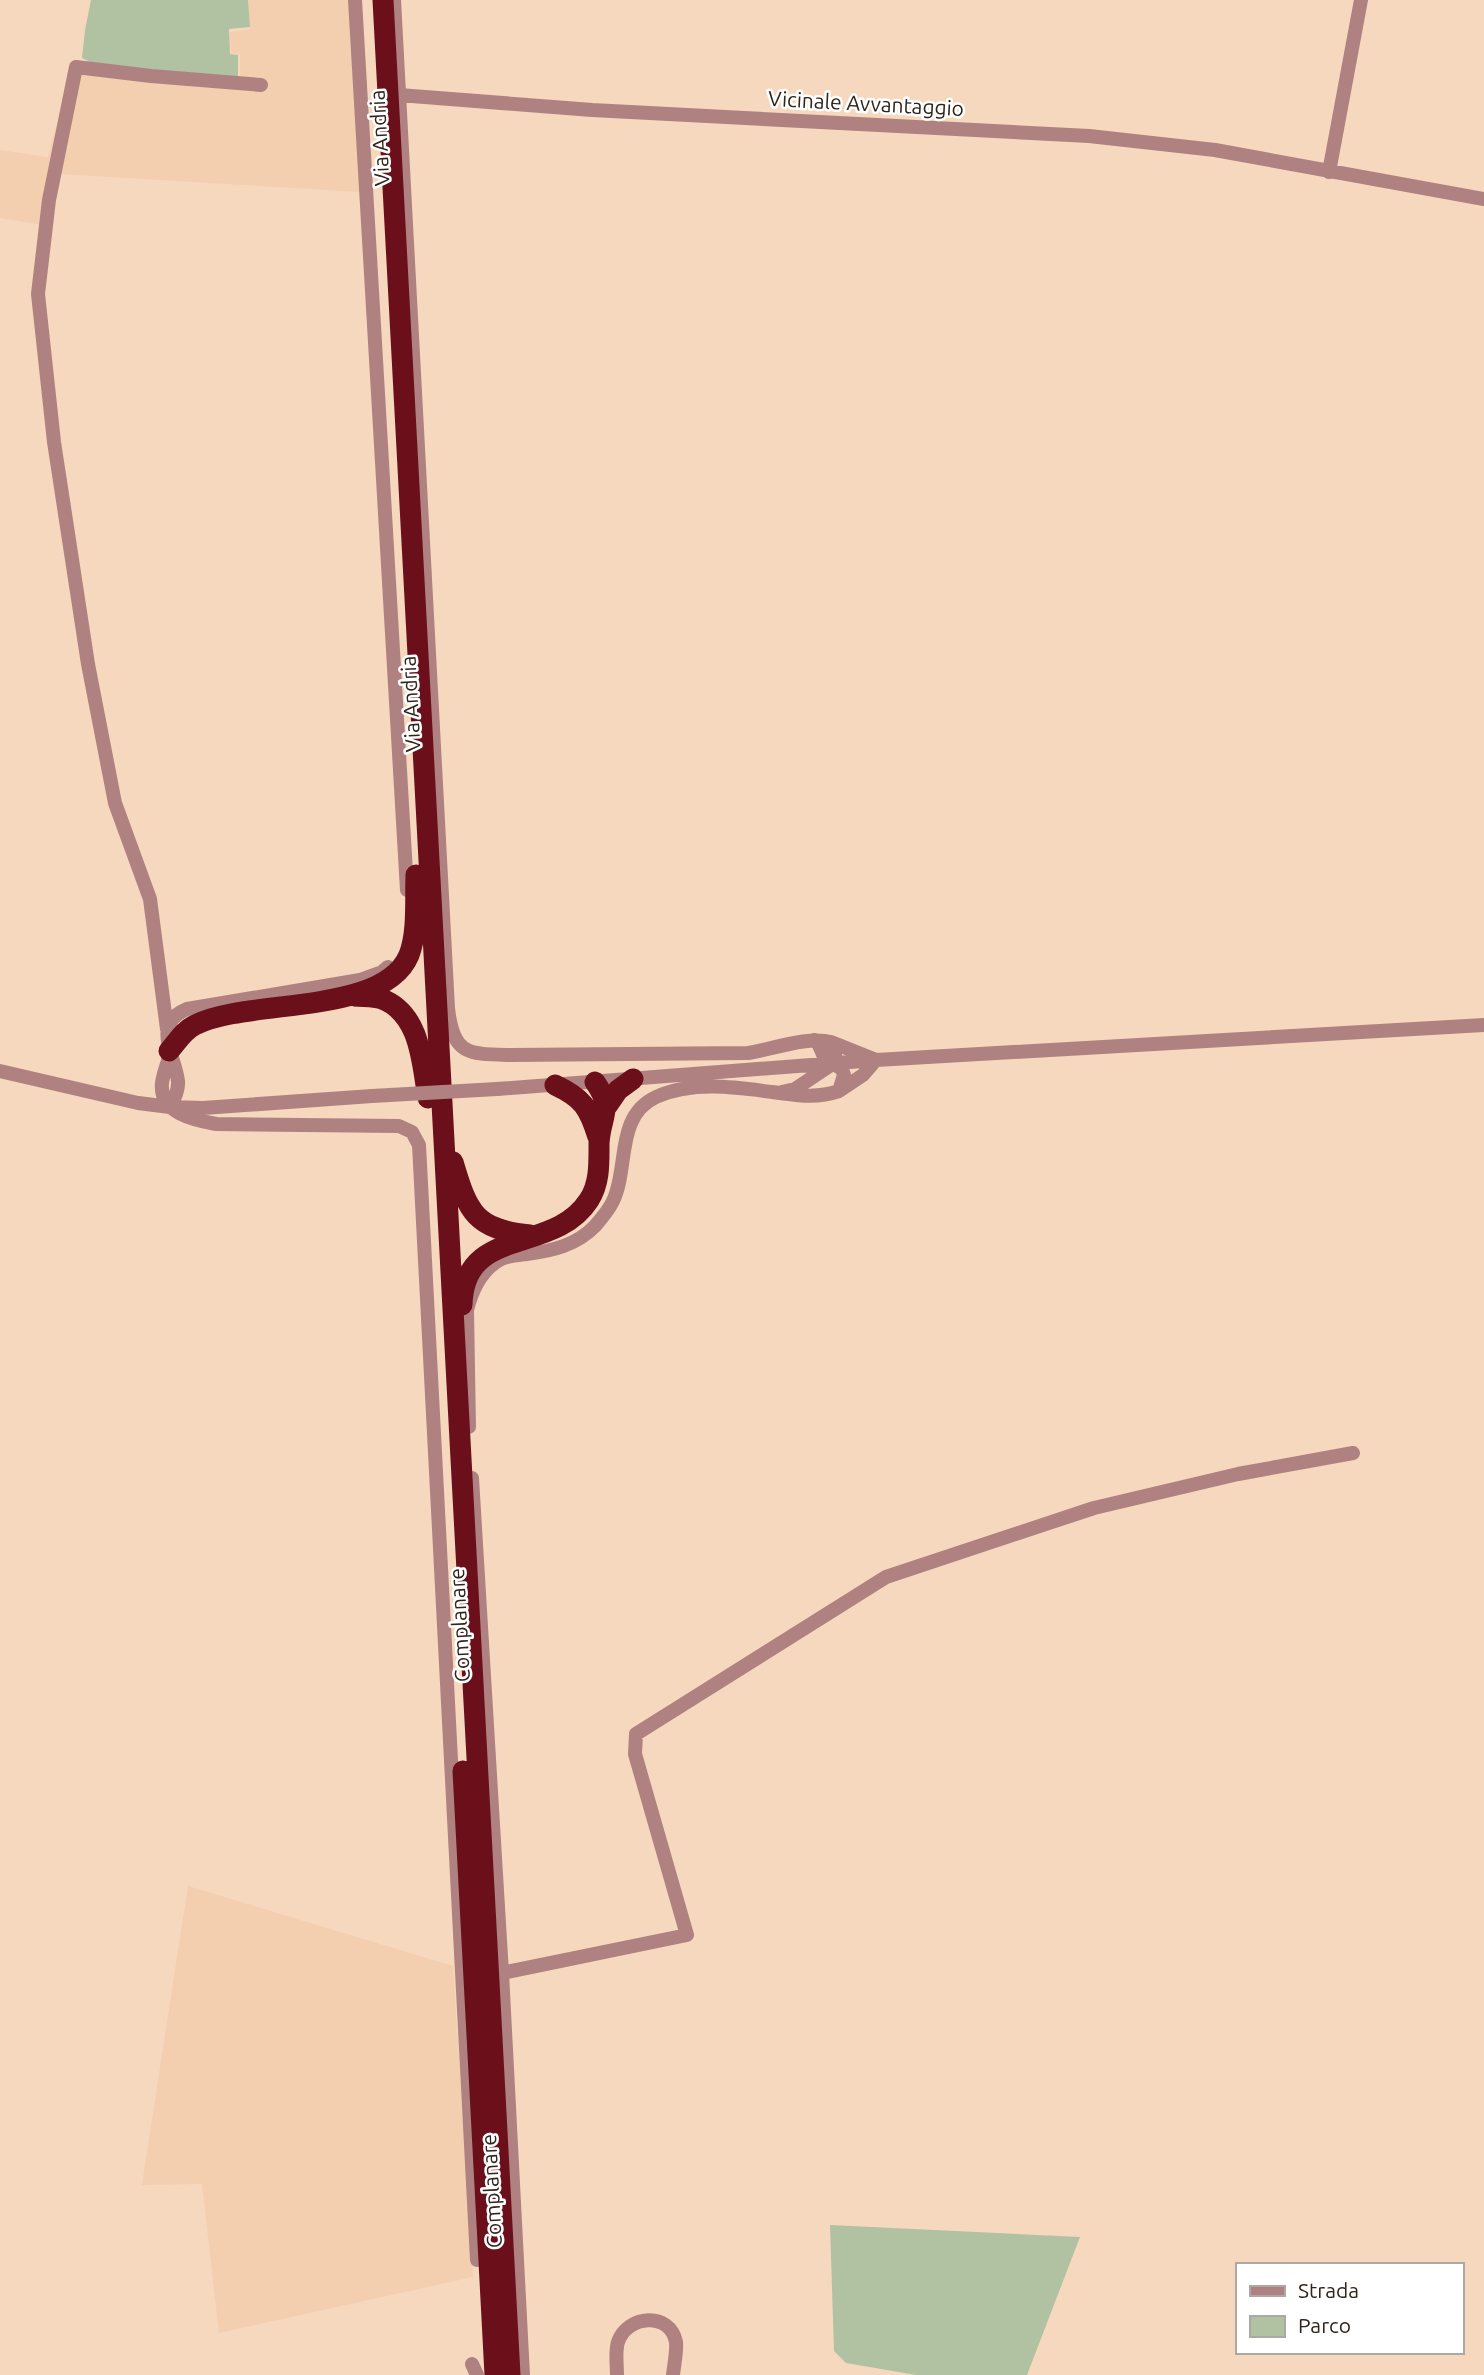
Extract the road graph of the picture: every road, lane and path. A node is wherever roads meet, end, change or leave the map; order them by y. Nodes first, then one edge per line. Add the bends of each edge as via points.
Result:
1 (355, 0) edge
2 (370, 0) edge
3 (383, 0) edge
4 (394, 0) edge
5 (1361, 0) edge
6 (261, 85) dead end
7 (399, 95) junction
8 (1329, 172) junction
9 (1484, 199) edge
10 (416, 875) junction
11 (352, 995) junction
12 (1484, 1025) edge
13 (814, 1040) junction
14 (831, 1042) junction
15 (169, 1046) junction
16 (876, 1060) junction
17 (834, 1063) junction
18 (796, 1066) junction
19 (0, 1071) edge
20 (634, 1079) junction
21 (178, 1082) junction
22 (596, 1082) junction
23 (804, 1084) junction
24 (162, 1085) junction
25 (555, 1085) junction
26 (839, 1091) junction
27 (780, 1093) junction
28 (428, 1098) junction
29 (138, 1103) junction
30 (170, 1107) junction
31 (203, 1108) junction
32 (598, 1108) junction
33 (443, 1132) junction
34 (536, 1236) junction
35 (457, 1387) junction
36 (1353, 1453) dead end
37 (502, 1973) junction
38 (477, 2260) dead end
39 (495, 2375) edge
40 (510, 2375) edge
41 (523, 2375) edge
42 (617, 2375) edge
43 (673, 2375) edge

1 - 15 street, Via Andria via 408,927 396,961 382,972 360,980 187,1009 177,1013
2 - 10 highway
3 - 33 highway
4 - 7 street, Via Andria
5 - 8 street
6 - 15 street via 76,67 49,200 38,294 54,442 88,664 115,803 150,900
7 - 8 street, Vicinale Avvantaggio via 1088,136 1215,150
7 - 13 street, Via Andria via 453,1037 478,1055 748,1053
8 - 9 street, Vicinale Avvantaggio
10 - 11 highway via 408,957 384,983
10 - 28 highway
11 - 15 highway via 218,1017 194,1025
11 - 28 highway via 380,998 394,1005 412,1027 419,1042
12 - 16 street
13 - 14 street
13 - 17 street via 825,1059
14 - 16 street
14 - 17 street
15 - 21 street
15 - 24 street
16 - 17 street
16 - 26 street, Complanare
17 - 18 street
17 - 23 street, Complanare
17 - 26 street via 844,1075
18 - 20 street
18 - 23 street
19 - 29 street
20 - 22 street
20 - 32 highway
21 - 30 street
21 - 31 street
22 - 25 street
22 - 32 highway via 590,1096
23 - 27 street, Complanare
24 - 29 street
24 - 30 street
25 - 31 street, bridge
25 - 32 highway
26 - 27 street, Complanare via 811,1097
27 - 37 street, Complanare via 706,1087 655,1098 640,1109 631,1124 614,1200 593,1228 571,1244 502,1258 471,1292 467,1310 469,1424
28 - 39 highway
29 - 30 street
30 - 31 street
30 - 38 street, Complanare via 189,1119 216,1124 399,1126 412,1132 419,1145
32 - 34 highway via 599,1171 590,1199 563,1226
33 - 34 highway via 464,1199 481,1220 503,1232
33 - 35 highway
34 - 35 highway via 480,1258 465,1278 462,1373
35 - 40 highway
36 - 37 street via 1094,1508 886,1577 636,1734 635,1754 687,1935
37 - 41 street, Complanare
42 - 43 street via 618,2341 630,2324 645,2319 660,2322 673,2333

